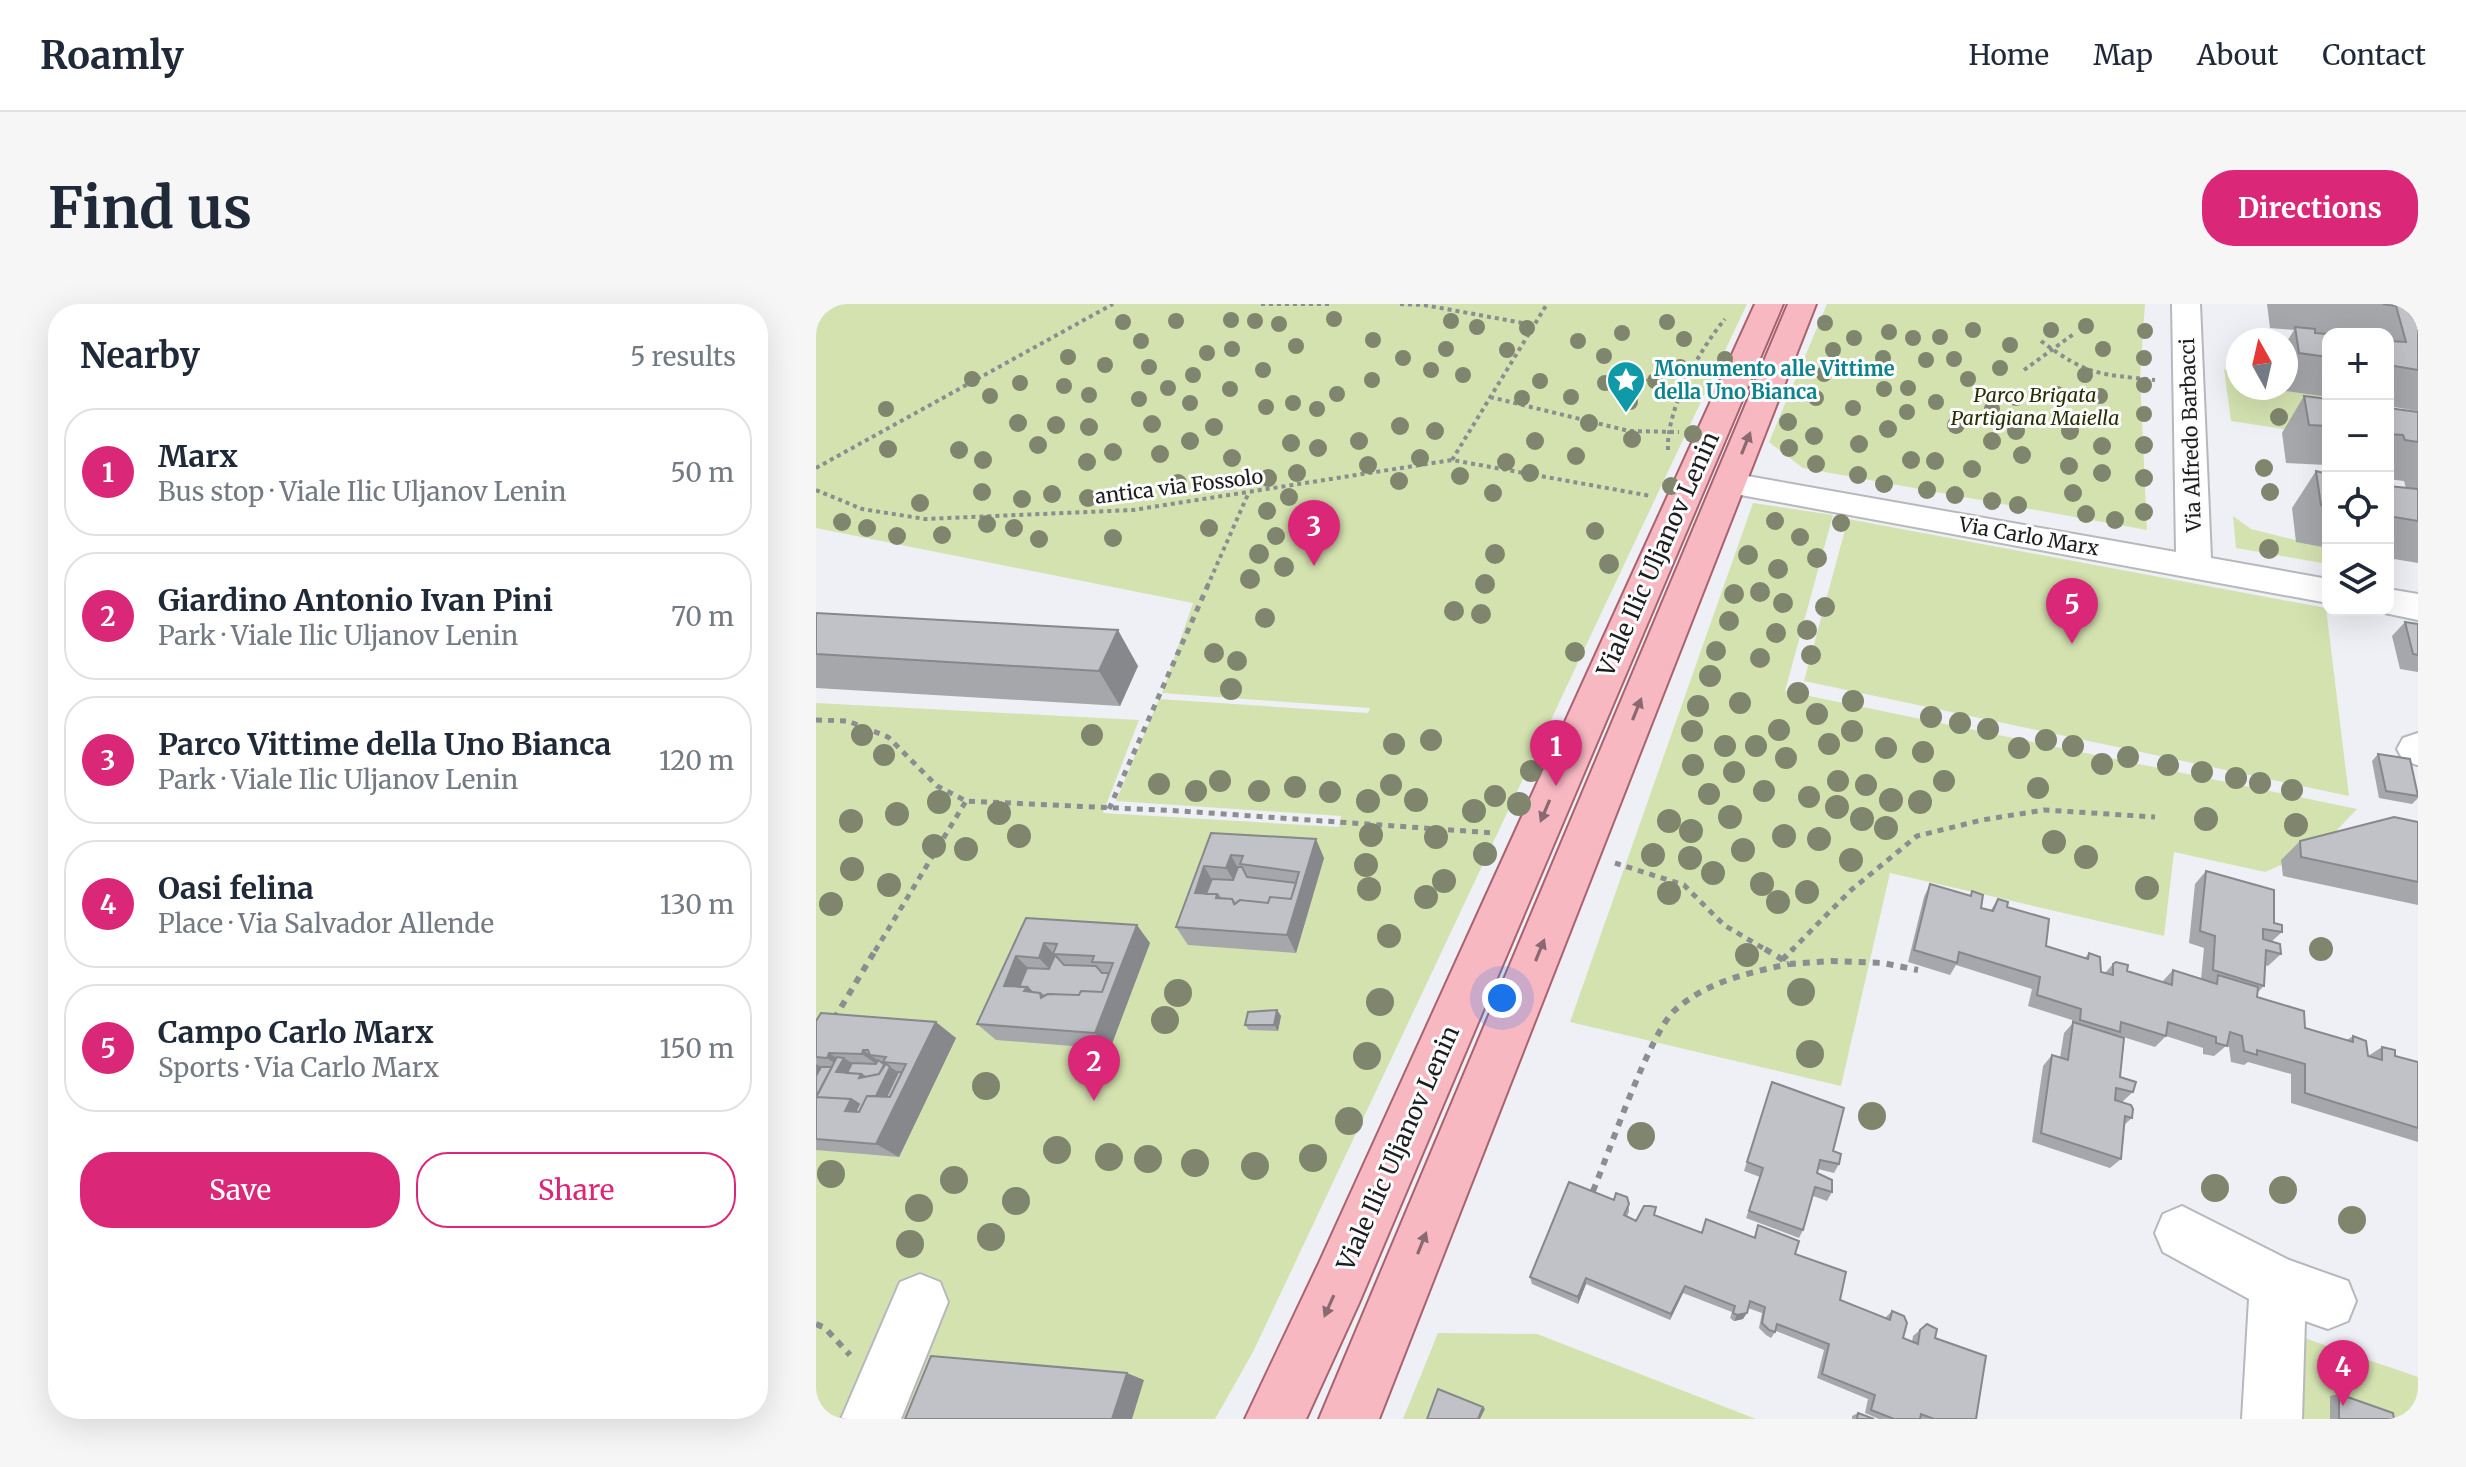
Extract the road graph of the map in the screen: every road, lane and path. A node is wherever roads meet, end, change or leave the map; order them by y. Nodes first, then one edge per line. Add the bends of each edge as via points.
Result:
1 (1113, 304) edge
2 (1261, 304) edge
3 (1331, 304) edge
4 (1400, 304) edge
5 (1547, 304) edge
6 (1769, 304) edge
7 (1802, 304) edge
8 (2186, 304) edge
9 (1534, 325) junction
10 (2075, 333) dead end
11 (2041, 341) dead end
12 (2053, 350) junction
13 (2024, 370) dead end
14 (2140, 377) dead end
15 (1643, 379) dead end
16 (1683, 391) dead end
17 (1490, 397) junction
18 (1667, 430) dead end
19 (1452, 460) junction
20 (816, 468) edge
21 (1730, 483) junction
22 (816, 490) edge
23 (1249, 492) junction
24 (1659, 498) dead end
25 (2194, 566) junction
26 (2322, 590) edge
27 (2394, 603) edge
28 (2418, 607) edge
29 (816, 720) edge
30 (966, 801) junction
31 (1109, 809) junction
32 (2155, 817) dead end
33 (1506, 834) dead end
34 (1610, 862) dead end
35 (1782, 960) junction
36 (1790, 964) junction
37 (1918, 970) edge
38 (826, 1033) edge
39 (1593, 1191) edge
40 (2182, 1233) dead end
41 (920, 1302) dead end
42 (871, 1419) edge
43 (1275, 1419) edge
44 (1349, 1419) edge
45 (2272, 1419) edge

1 - 20 path
2 - 3 path
4 - 9 path
5 - 9 path
6 -> 43 main road, Viale Ilic Uljanov Lenin
21 -> 7 main road, Viale Ilic Uljanov Lenin
8 - 25 street, Via Alfredo Barbacci
9 - 17 path
10 - 12 path
11 - 12 path
12 - 13 path
12 - 14 path via 2092,373
15 - 16 path
17 - 18 path via 1629,431
17 - 19 path
19 - 23 path, antica via Fossolo
19 - 24 path, antica via Fossolo
21 - 25 street, Via Carlo Marx
44 -> 21 main road, Viale Ilic Uljanov Lenin
22 - 23 path, antica via Fossolo via 862,509 925,519 1133,510
23 - 31 path
25 - 26 street, Via Carlo Marx
27 - 28 street
29 - 30 path via 848,721 888,737 937,786
30 - 31 path
30 - 38 path
31 - 33 path
32 - 35 path via 2044,810 1917,836 1850,891
34 - 35 path via 1684,885 1724,925
35 - 36 path
36 - 37 path via 1883,963
36 - 39 path via 1730,977 1673,1012 1652,1048
40 - 45 street via 2303,1292
41 - 42 street

